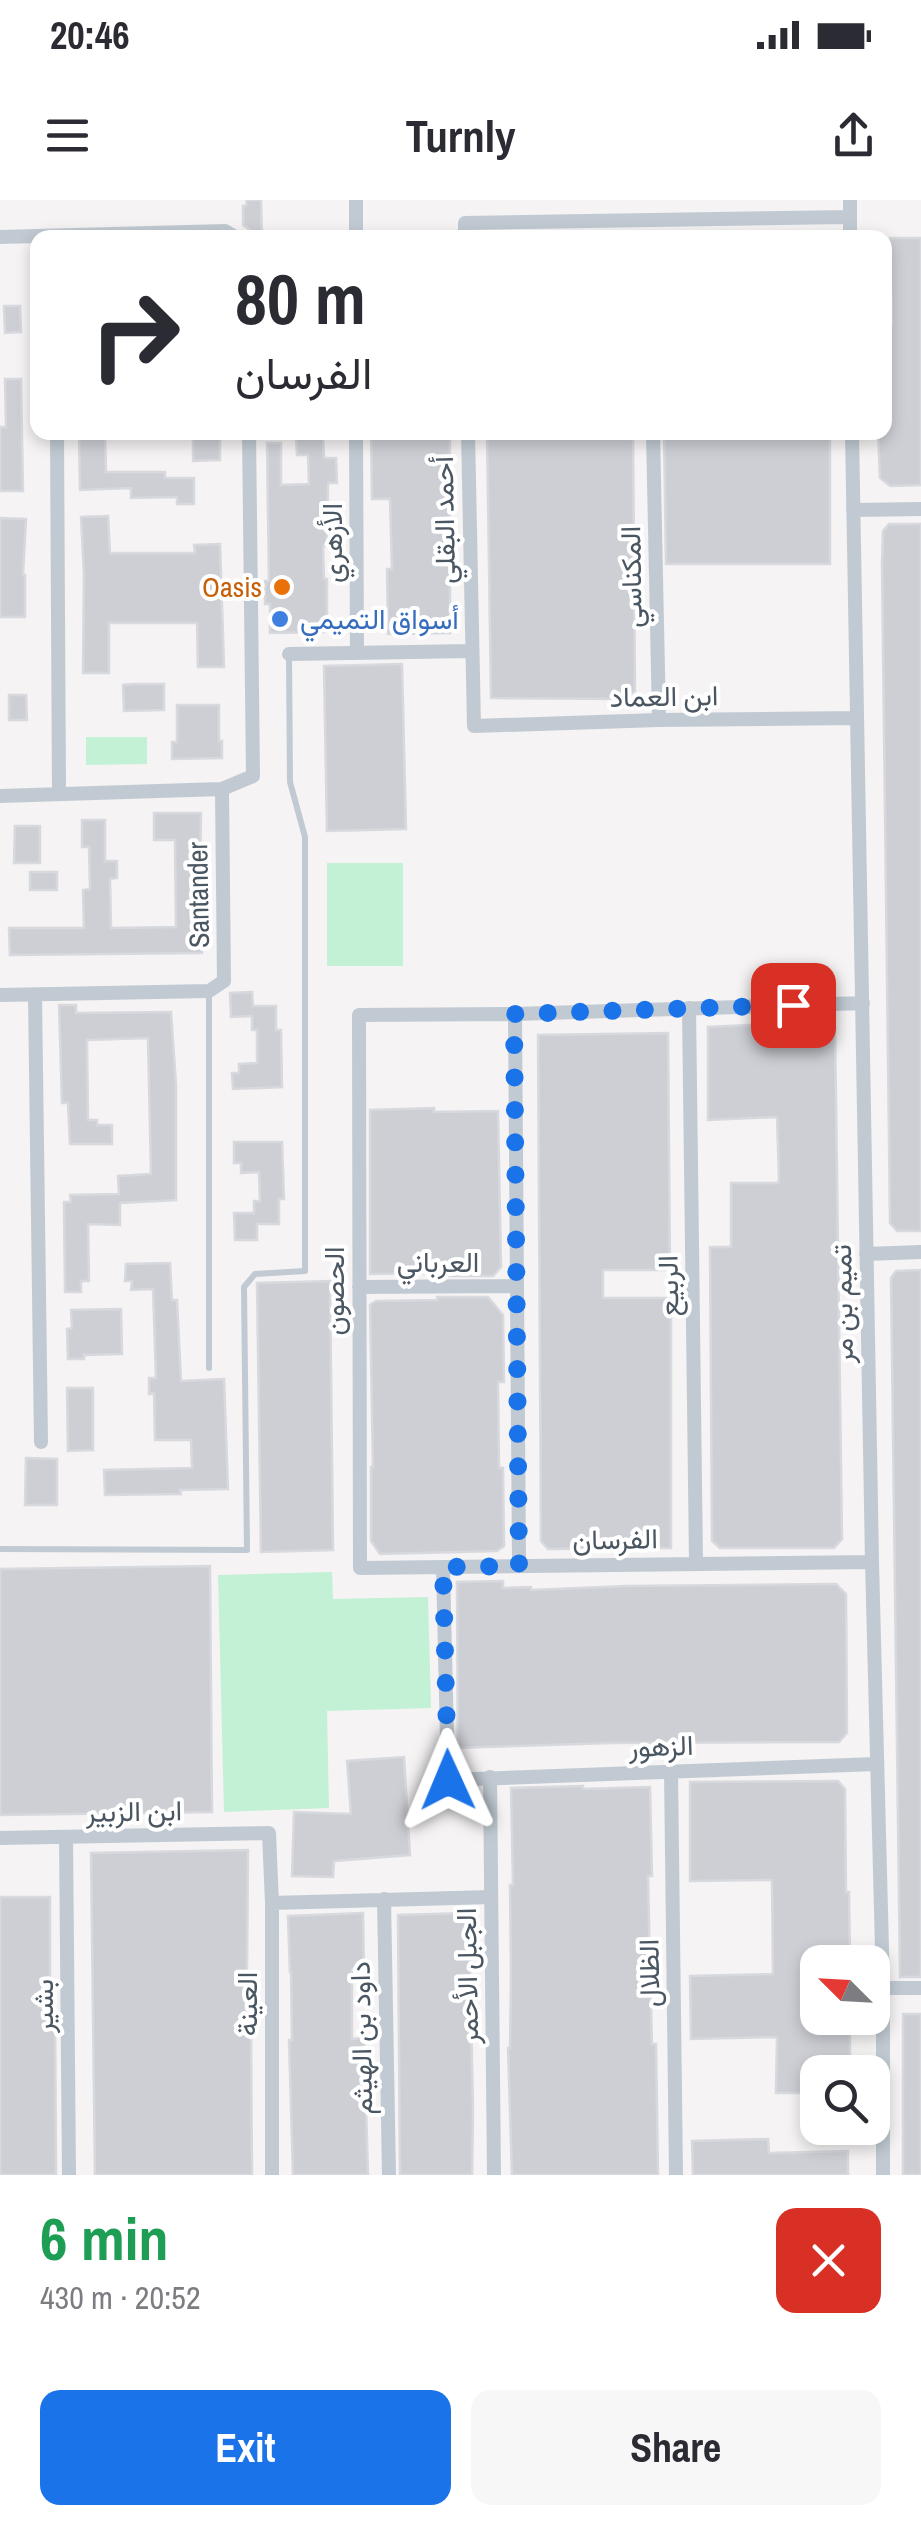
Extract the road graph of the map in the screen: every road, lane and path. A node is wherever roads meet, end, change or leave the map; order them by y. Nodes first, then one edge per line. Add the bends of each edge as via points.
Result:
1 (356, 200) edge
2 (850, 200) edge
3 (850, 217) junction
4 (356, 230) edge
5 (465, 230) edge
6 (649, 230) edge
7 (850, 230) edge
8 (0, 237) edge
9 (30, 237) edge
10 (56, 440) edge
11 (249, 440) edge
12 (356, 440) edge
13 (468, 440) edge
14 (653, 440) edge
15 (852, 440) edge
16 (921, 509) edge
17 (853, 510) junction
18 (471, 651) junction
19 (357, 653) junction
20 (289, 654) joint
21 (856, 718) junction
22 (659, 720) junction
23 (474, 726) joint
24 (222, 789) junction
25 (58, 794) junction
26 (0, 796) edge
27 (208, 991) junction
28 (35, 994) junction
29 (0, 995) edge
30 (863, 1003) junction
31 (689, 1008) junction
32 (514, 1014) junction
33 (921, 1252) edge
34 (866, 1254) junction
35 (517, 1286) junction
36 (360, 1287) junction
37 (209, 1368) dead end
38 (41, 1442) dead end
39 (0, 1549) edge
40 (696, 1562) junction
41 (872, 1562) junction
42 (519, 1566) junction
43 (443, 1567) junction
44 (360, 1568) joint
45 (876, 1764) junction
46 (671, 1770) junction
47 (490, 1777) junction
48 (269, 1833) joint
49 (66, 1837) junction
50 (0, 1838) edge
51 (491, 1898) junction
52 (384, 1899) junction
53 (272, 1903) junction
54 (882, 1945) edge
55 (890, 1988) edge
56 (921, 1988) edge
57 (883, 2035) edge
58 (69, 2175) edge
59 (272, 2175) edge
60 (389, 2175) edge
61 (494, 2175) edge
62 (676, 2175) edge
63 (883, 2175) edge

1 - 4 street
2 - 3 street
3 - 6 street
3 - 7 street
5 - 6 street
8 - 9 street
10 - 25 street
11 - 24 street via 253,776
12 - 19 street, الأزهري
13 - 18 street, أحمد البقلي
14 - 22 street, المكناسي
15 - 17 street, تميم بن مر
16 - 17 street
17 - 21 street, تميم بن مر
18 - 19 street
18 - 23 street, أحمد البقلي
19 - 20 street
20 - 39 lane via 290,782 305,837 305,1271 255,1274 244,1287 247,1550
21 - 22 street, ابن العماد
21 - 30 street, تميم بن مر
22 - 23 street, ابن العماد
24 - 25 street
24 - 27 street, Santander via 224,980
25 - 26 street
27 - 28 street
27 - 37 lane
28 - 29 street
28 - 38 street
30 - 31 street
30 - 34 street, تميم بن مر
31 - 32 street
31 - 40 street, الربيع
32 - 35 street
32 - 36 street, الحصون via 359,1015
33 - 34 street
34 - 41 street, تميم بن مر
35 - 36 street, العرباني
35 - 42 street
36 - 44 street, الحصون
40 - 41 street, الفرسان
40 - 42 street, الفرسان
41 - 45 street, تميم بن مر
42 - 43 street, الفرسان
43 - 44 street, الفرسان
43 - 47 street, الزهور via 448,1780
45 - 46 street, الزهور
45 - 54 street, تميم بن مر
46 - 47 street, الزهور
46 - 62 street, الظلال
47 - 51 street, الجبل الأحمر
48 - 49 street, ابن الزبير
48 - 53 street, العينة
49 - 50 street, ابن الزبير
49 - 58 street, بشير
51 - 52 street
51 - 61 street, الجبل الأحمر
52 - 53 street
52 - 60 street, داود بن الهيثم
53 - 59 street, العينة
55 - 56 street
57 - 63 street, تميم بن مر

